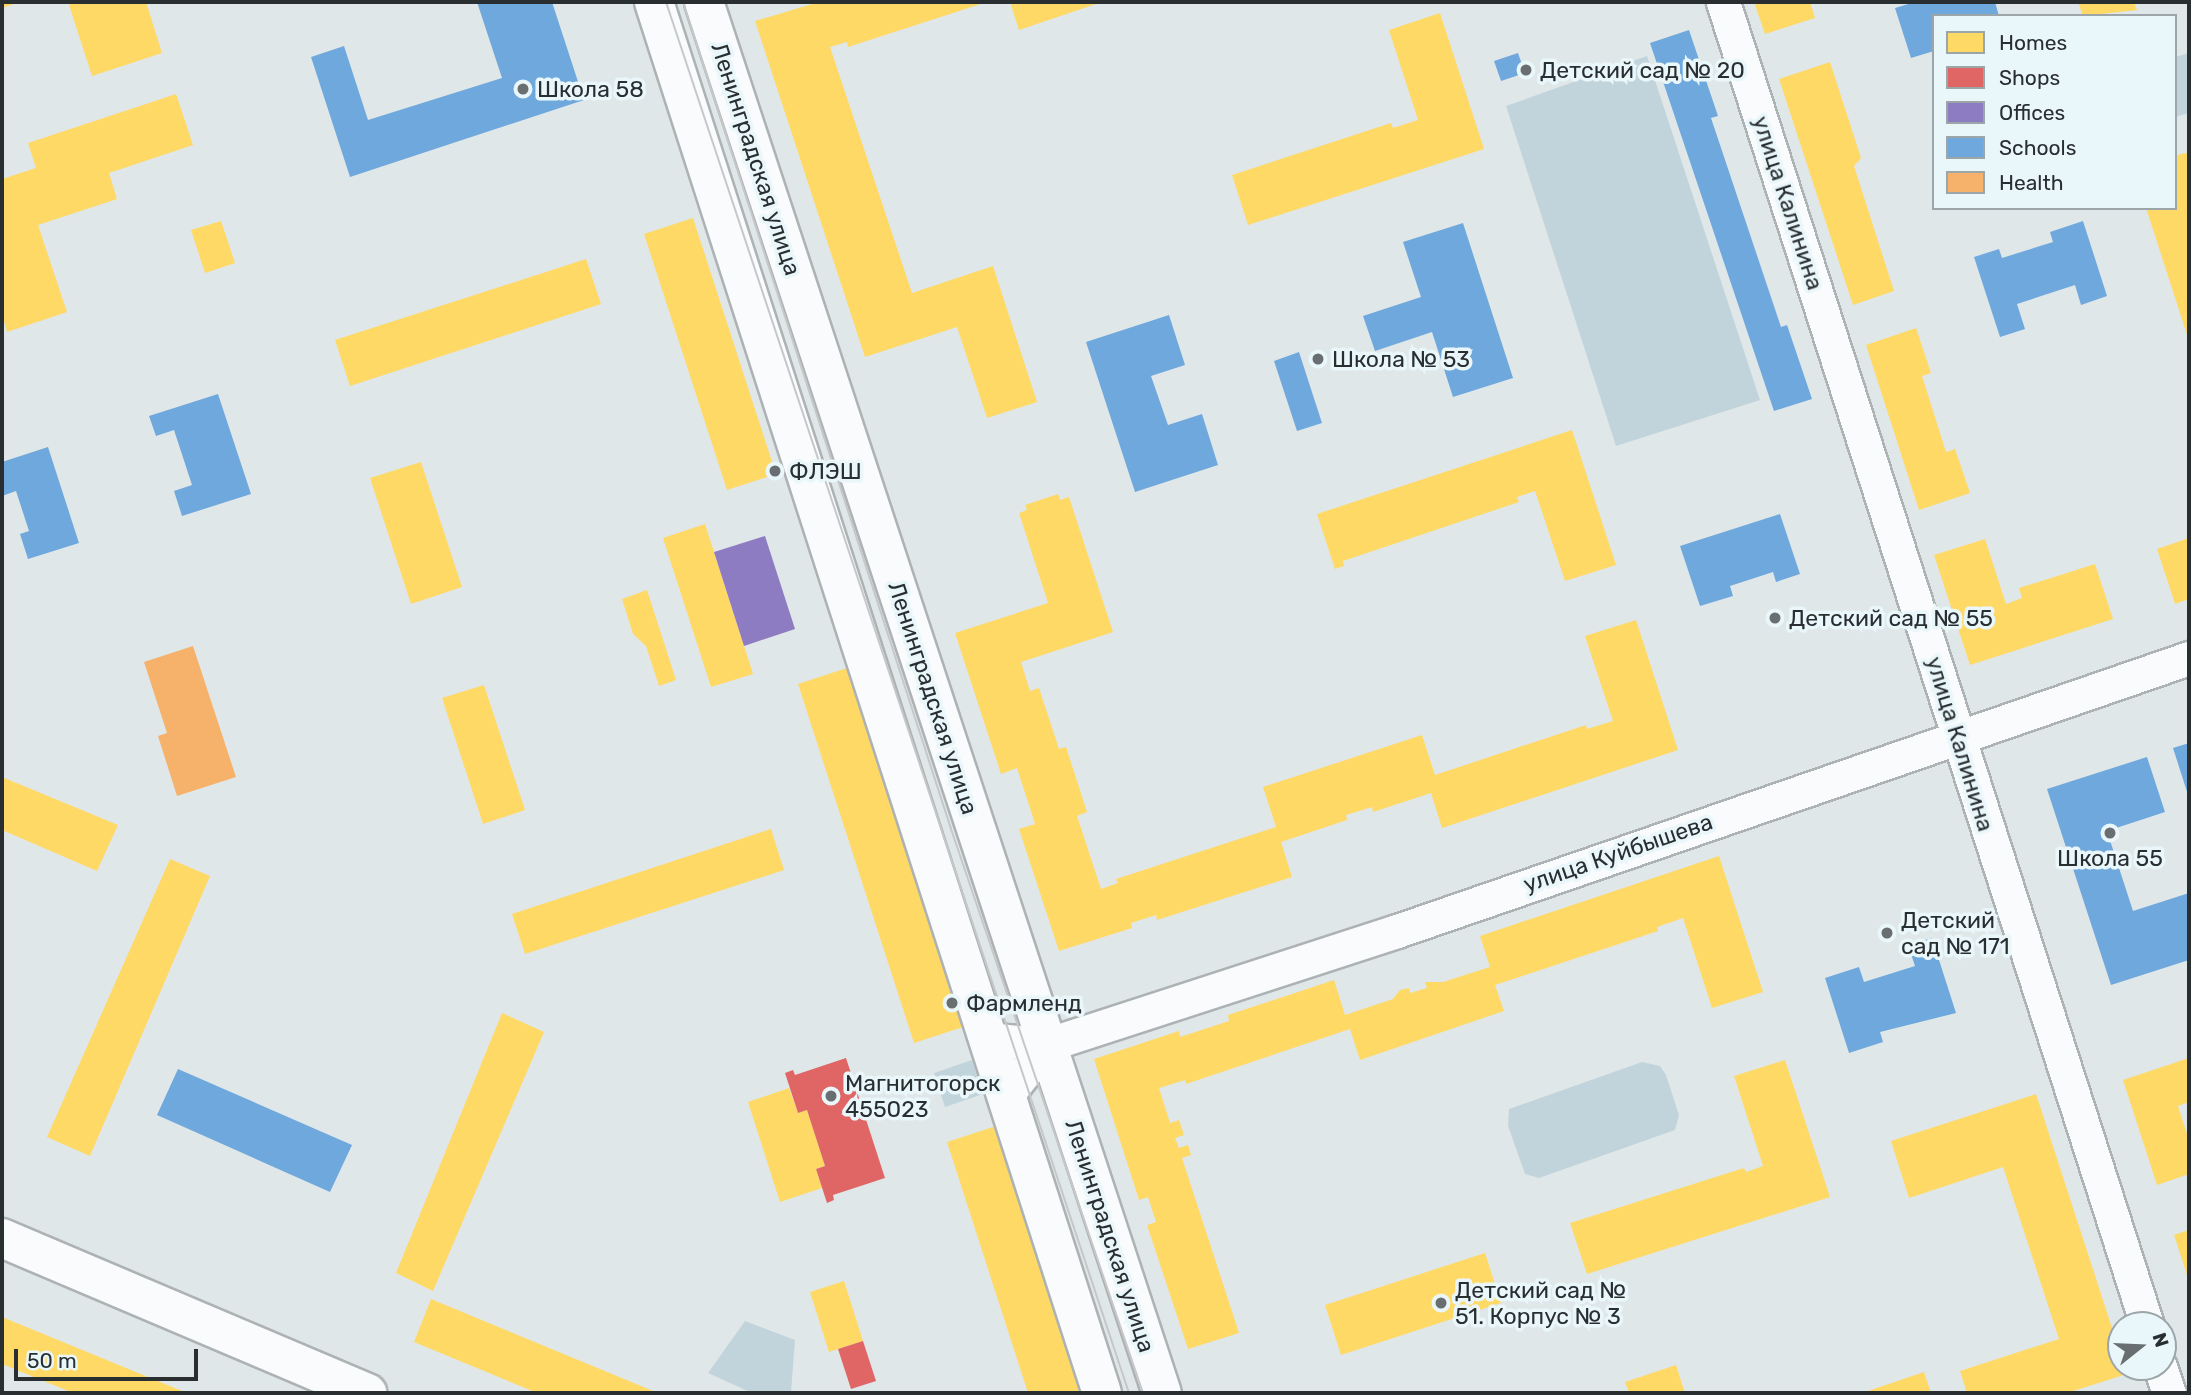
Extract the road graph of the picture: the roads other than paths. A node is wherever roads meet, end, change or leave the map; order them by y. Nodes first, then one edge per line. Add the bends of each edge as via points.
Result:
1 (654, 2) edge
2 (704, 2) edge
3 (1723, 2) edge
4 (2189, 658) edge
5 (1957, 737) junction
6 (988, 1039) junction
7 (1046, 1045) junction
8 (1006, 1096) junction
9 (2, 1238) edge
10 (2142, 1311) edge
11 (368, 1393) edge
12 (1102, 1393) edge
13 (1163, 1393) edge

1 - 6 main road
2 - 7 main road, Ленинградская улица
3 - 5 street, улица Калинина
4 - 5 street, улица Куйбышева
5 - 7 street, улица Куйбышева via 1397,931
5 - 10 street, улица Калинина
6 - 7 street, улица Куйбышева
6 - 8 main road
7 - 8 street
7 - 13 main road, Ленинградская улица
8 - 12 main road
9 - 11 main road

